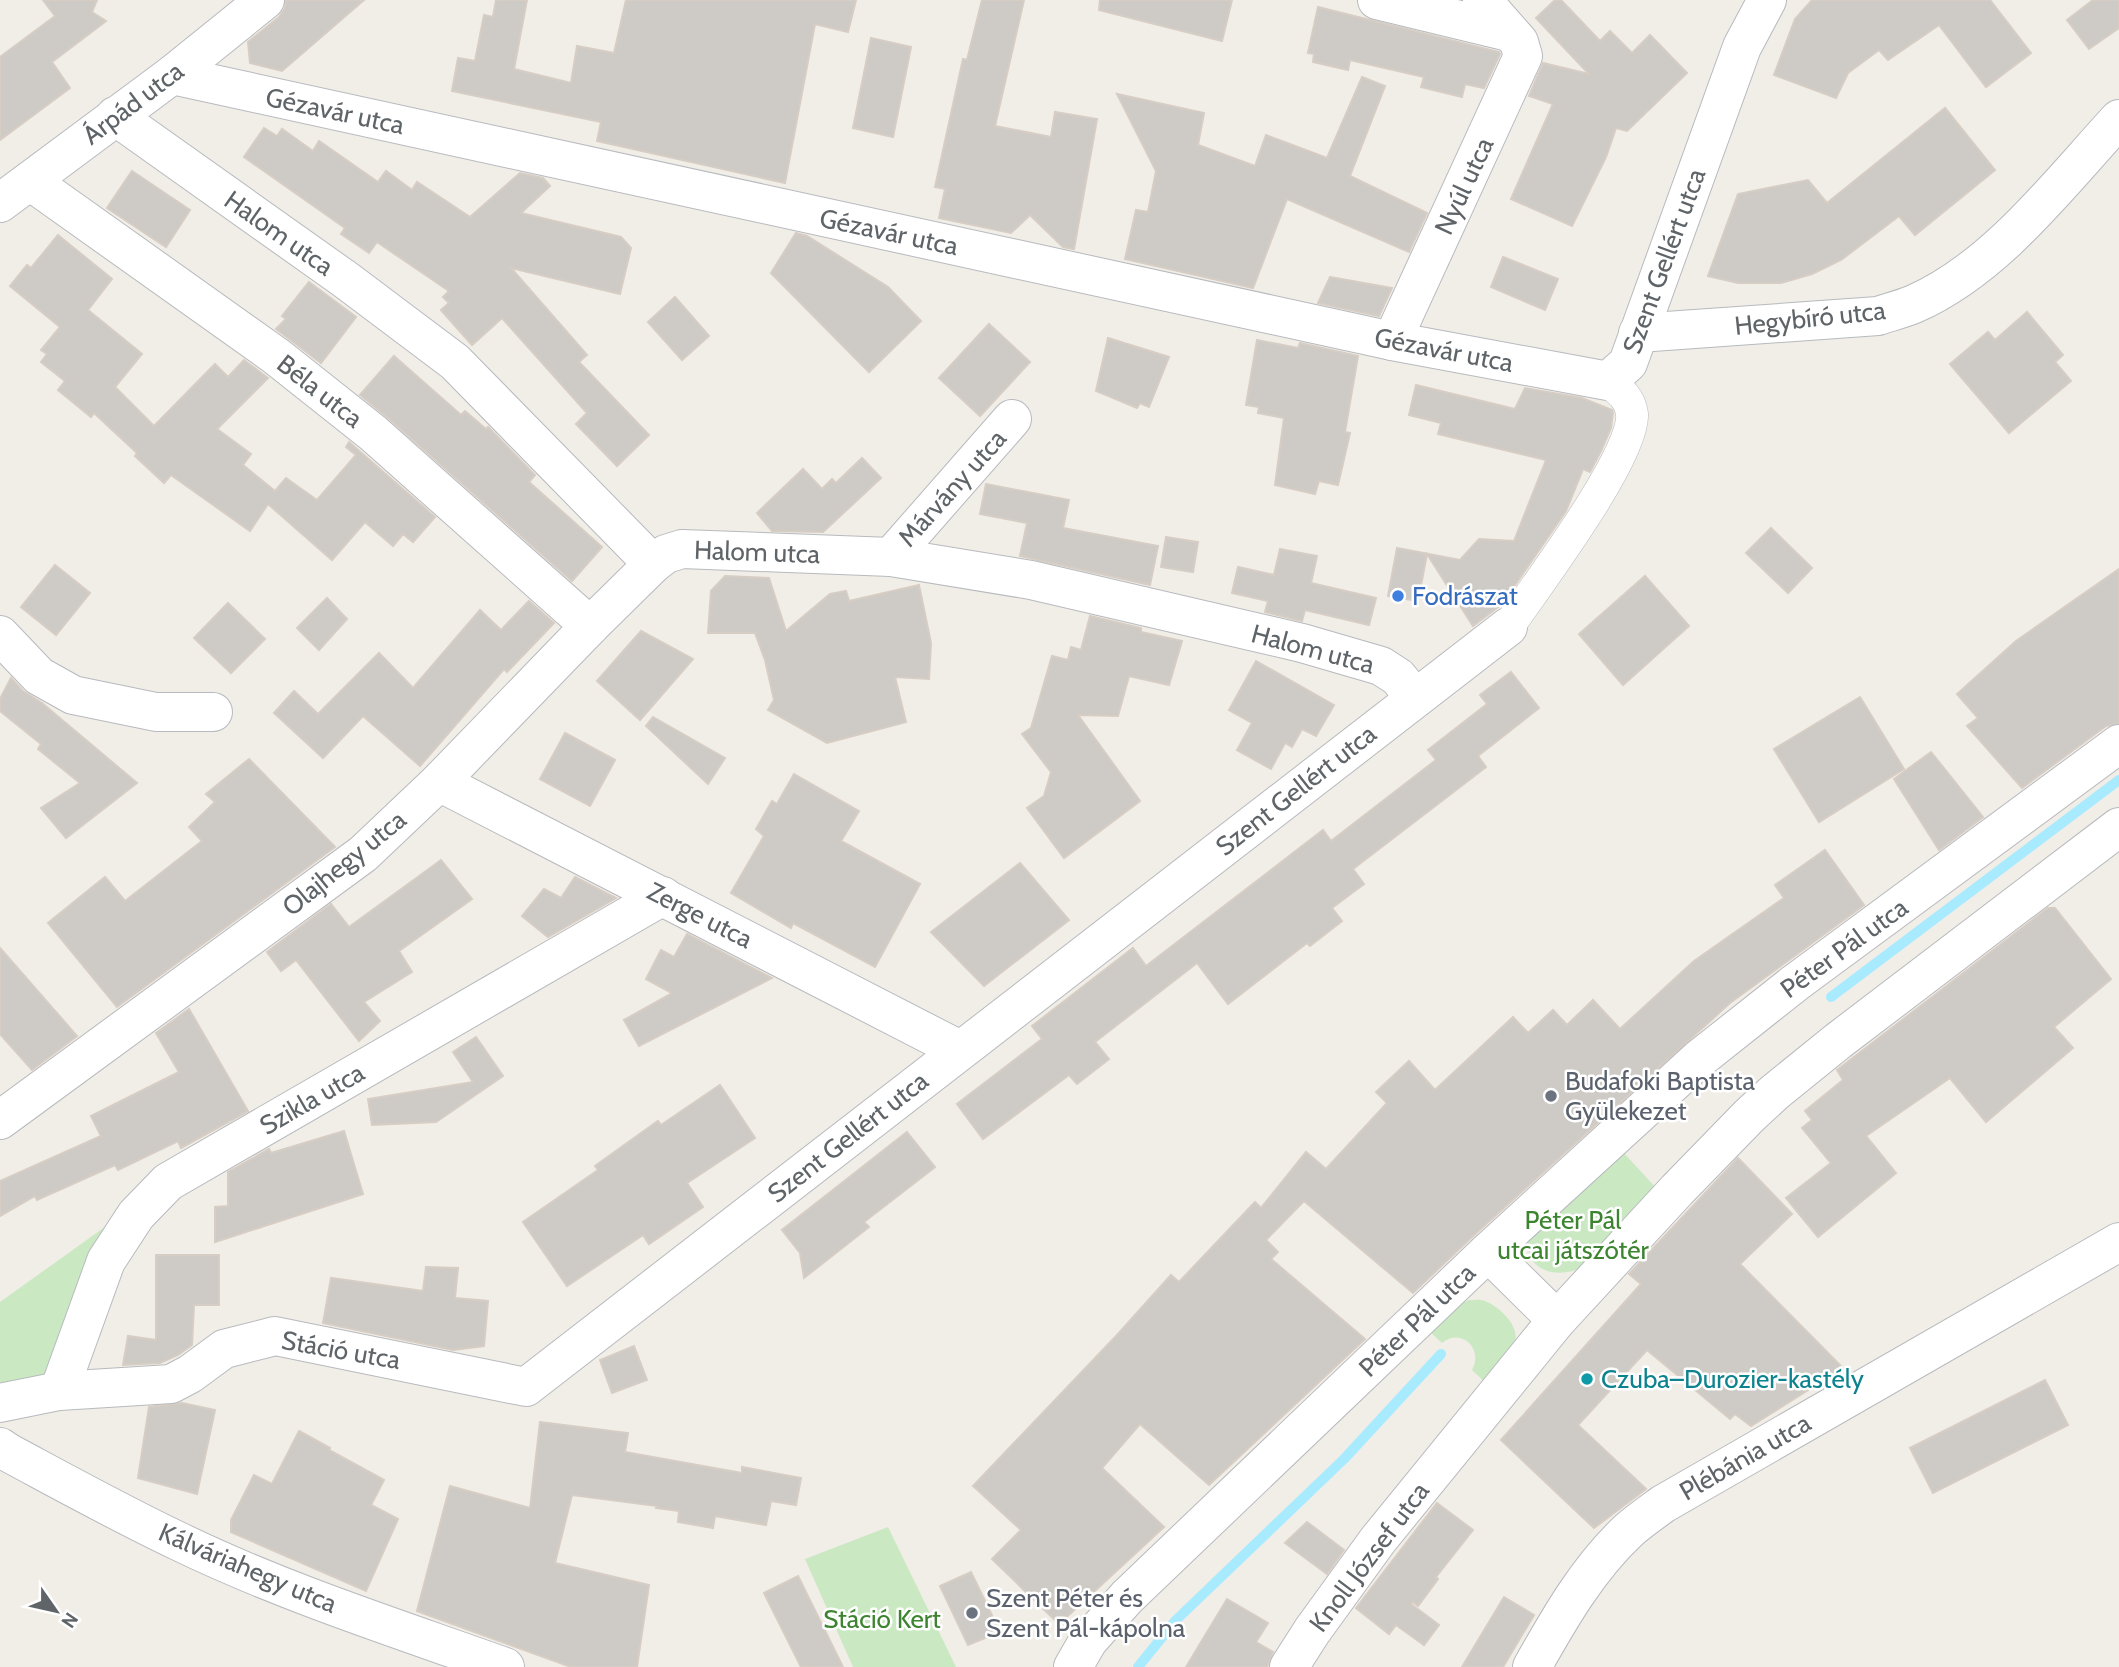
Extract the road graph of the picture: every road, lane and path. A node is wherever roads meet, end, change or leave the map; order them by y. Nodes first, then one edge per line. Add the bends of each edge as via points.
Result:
1 (265, 0) edge
2 (1377, 0) edge
3 (1482, 0) edge
4 (1767, 0) edge
5 (1509, 32) junction
6 (172, 75) junction
7 (115, 116) junction
8 (2119, 119) edge
9 (30, 181) junction
10 (0, 203) edge
11 (1638, 333) junction
12 (1392, 341) junction
13 (1608, 381) junction
14 (1012, 419) dead end
15 (891, 557) junction
16 (653, 564) junction
17 (590, 626) junction
18 (1508, 627) joint
19 (0, 635) edge
20 (1415, 698) junction
21 (213, 712) dead end
22 (2119, 744) edge
23 (439, 782) junction
24 (2119, 827) edge
25 (663, 896) junction
26 (960, 1051) junction
27 (0, 1120) edge
28 (2119, 1242) edge
29 (1488, 1252) junction
30 (1558, 1320) junction
31 (526, 1387) joint
32 (58, 1391) junction
33 (0, 1403) edge
34 (0, 1447) edge
35 (505, 1667) edge
36 (1073, 1667) edge
37 (1289, 1667) edge
38 (1532, 1667) edge

1 - 6 street, Árpád utca
2 - 5 street
3 - 5 street, Nyúl utca
4 - 11 street, Szent Gellért utca via 1742,47
5 - 12 street, Nyúl utca via 1519,42 1520,63
6 - 7 street, Árpád utca
6 - 12 street, Gézavár utca
7 - 9 street, Árpád utca
7 - 16 street, Halom utca via 454,362
8 - 11 street, Hegybíró utca via 1991,254 1913,305 1878,316
9 - 10 street, Árpád utca
9 - 17 street, Béla utca via 276,356 352,416
11 - 13 street, Szent Gellért utca via 1628,363
12 - 13 street, Gézavár utca
13 - 18 street, Szent Gellért utca via 1629,400 1633,418 1623,449 1587,514
14 - 15 street, Márvány utca
15 - 16 street, Halom utca via 682,549
15 - 20 street, Halom utca via 1031,580 1302,643 1381,666 1398,677
16 - 17 street, Olajhegy utca
17 - 23 street, Olajhegy utca
18 - 20 street, Szent Gellért utca
19 - 21 street via 39,676 73,695 156,712
20 - 26 street, Szent Gellért utca
22 - 29 street, Péter Pál utca via 1729,1033
23 - 25 street, Zerge utca
23 - 27 street, Olajhegy utca via 363,854
24 - 30 street via 1775,1092
25 - 26 street, Zerge utca
25 - 32 street, Szikla utca via 168,1182 136,1215 106,1261
26 - 31 street, Szent Gellért utca
28 - 38 street, Plébánia utca via 1663,1504 1630,1529 1589,1575
29 - 30 street
29 - 36 street, Péter Pál utca via 1127,1597 1088,1641
30 - 37 street, Knoll József utca via 1378,1540
31 - 32 street, Stáció utca via 275,1336 223,1349 171,1384
32 - 33 street, Stáció utca
34 - 35 street, Kálváriahegy utca via 179,1542 323,1602

